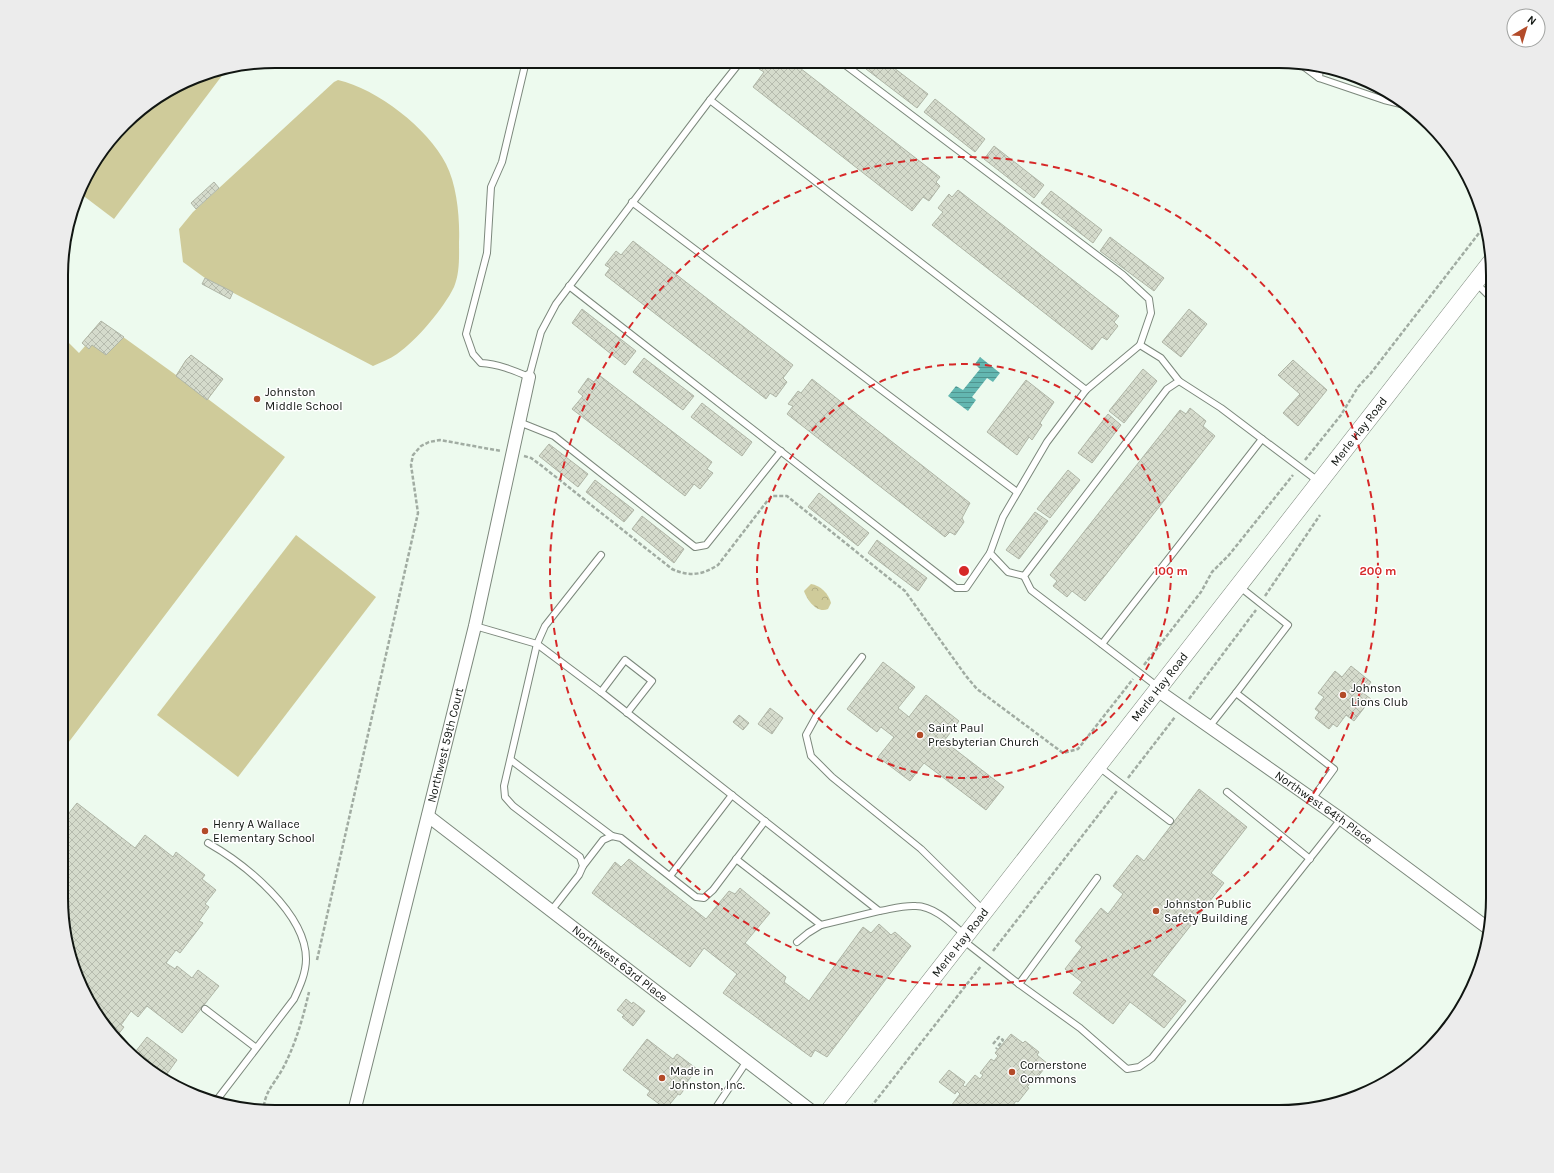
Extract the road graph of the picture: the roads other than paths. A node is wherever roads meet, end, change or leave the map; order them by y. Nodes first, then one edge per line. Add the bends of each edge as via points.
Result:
1 (524, 68) edge
2 (735, 68) edge
3 (849, 68) edge
4 (1309, 70) edge
5 (1320, 72) edge
6 (1319, 78) junction
7 (710, 100) junction
8 (1392, 102) edge
9 (632, 202) junction
10 (1486, 269) edge
11 (1476, 283) junction
12 (569, 286) junction
13 (1486, 293) edge
14 (1140, 345) junction
15 (529, 377) junction
16 (1179, 382) junction
17 (1086, 390) junction
18 (519, 422) junction
19 (1262, 439) junction
20 (781, 451) junction
21 (1320, 482) junction
22 (1017, 492) junction
23 (990, 553) junction
24 (601, 555) dead end
25 (1024, 576) junction
26 (1239, 586) junction
27 (475, 626) junction
28 (537, 644) junction
29 (1102, 644) junction
30 (862, 657) dead end
31 (1158, 689) junction
32 (601, 692) junction
33 (1236, 693) junction
34 (627, 713) junction
35 (1209, 727) junction
36 (511, 760) junction
37 (1098, 766) junction
38 (1227, 792) dead end
39 (732, 795) junction
40 (1312, 799) junction
41 (428, 816) junction
42 (1341, 819) junction
43 (765, 821) junction
44 (1170, 821) dead end
45 (612, 836) junction
46 (208, 843) dead end
47 (736, 859) junction
48 (1310, 859) junction
49 (583, 866) junction
50 (670, 876) junction
51 (1097, 878) dead end
52 (551, 911) junction
53 (879, 911) junction
54 (985, 911) junction
55 (821, 925) junction
56 (1484, 926) edge
57 (964, 938) junction
58 (797, 942) dead end
59 (1019, 984) junction
60 (205, 1009) dead end
61 (255, 1048) junction
62 (747, 1061) junction
63 (219, 1097) edge
64 (356, 1105) edge
65 (718, 1105) edge
66 (804, 1105) edge
67 (833, 1105) edge

1 - 15 lane via 502,162 491,187 487,254 466,334 473,354 480,364 493,364
2 - 7 lane
3 - 14 lane via 1123,275 1149,299 1151,313
4 - 6 lane
5 - 6 lane
6 - 8 lane
7 - 9 lane
7 - 17 lane
9 - 12 lane
9 - 22 lane
10 - 11 main road, Merle Hay Road
11 - 13 lane
11 - 21 main road, Merle Hay Road
12 - 15 lane via 541,332
12 - 20 lane
14 - 16 lane via 1161,358
14 - 17 lane
15 - 18 street, Northwest 59th Court
16 - 19 lane via 1221,408
16 - 25 lane via 1167,389
17 - 22 lane via 1046,442
18 - 20 lane via 554,436 695,547 706,545
18 - 27 street, Northwest 59th Court
19 - 21 lane
19 - 29 lane
20 - 23 lane via 956,588 966,588
21 - 26 main road, Merle Hay Road
22 - 23 lane via 1002,517
23 - 25 lane via 1008,572
24 - 28 lane via 545,626
25 - 29 lane via 1031,590
26 - 31 main road, Merle Hay Road
26 - 33 lane via 1288,625
27 - 28 lane
27 - 41 street, Northwest 59th Court
28 - 32 lane
28 - 36 lane
29 - 31 lane
30 - 54 lane via 817,715 806,735 811,756 832,777 921,849
31 - 35 street, Northwest 64th Place
31 - 37 main road, Merle Hay Road
32 - 34 lane
32 - 34 lane via 626,660 652,681
33 - 35 lane
33 - 40 lane via 1334,769
34 - 39 lane
35 - 40 street, Northwest 64th Place
36 - 45 lane
36 - 49 lane via 504,786 505,797 513,806 580,857
37 - 44 lane
37 - 54 main road, Merle Hay Road
38 - 48 lane
39 - 43 lane
39 - 50 lane
40 - 42 street, Northwest 64th Place
41 - 52 street, Northwest 63rd Place
41 - 64 street, Northwest 59th Court
42 - 48 lane
42 - 56 street, Northwest 64th Place
43 - 47 lane
43 - 53 lane
45 - 49 lane via 603,840
45 - 50 lane via 621,838
46 - 61 lane via 271,891 290,913 303,940 306,959 302,983 294,999
47 - 50 lane via 704,898 696,897
47 - 55 lane
48 - 59 lane via 1152,1058 1139,1067 1127,1069 1080,1028
49 - 52 lane
51 - 59 lane
52 - 62 street, Northwest 63rd Place
53 - 55 lane
53 - 57 lane via 926,907
54 - 57 main road, Merle Hay Road
55 - 58 lane
57 - 59 lane
57 - 67 main road, Merle Hay Road
60 - 61 lane
61 - 63 lane
62 - 65 lane
62 - 66 street, Northwest 63rd Place

